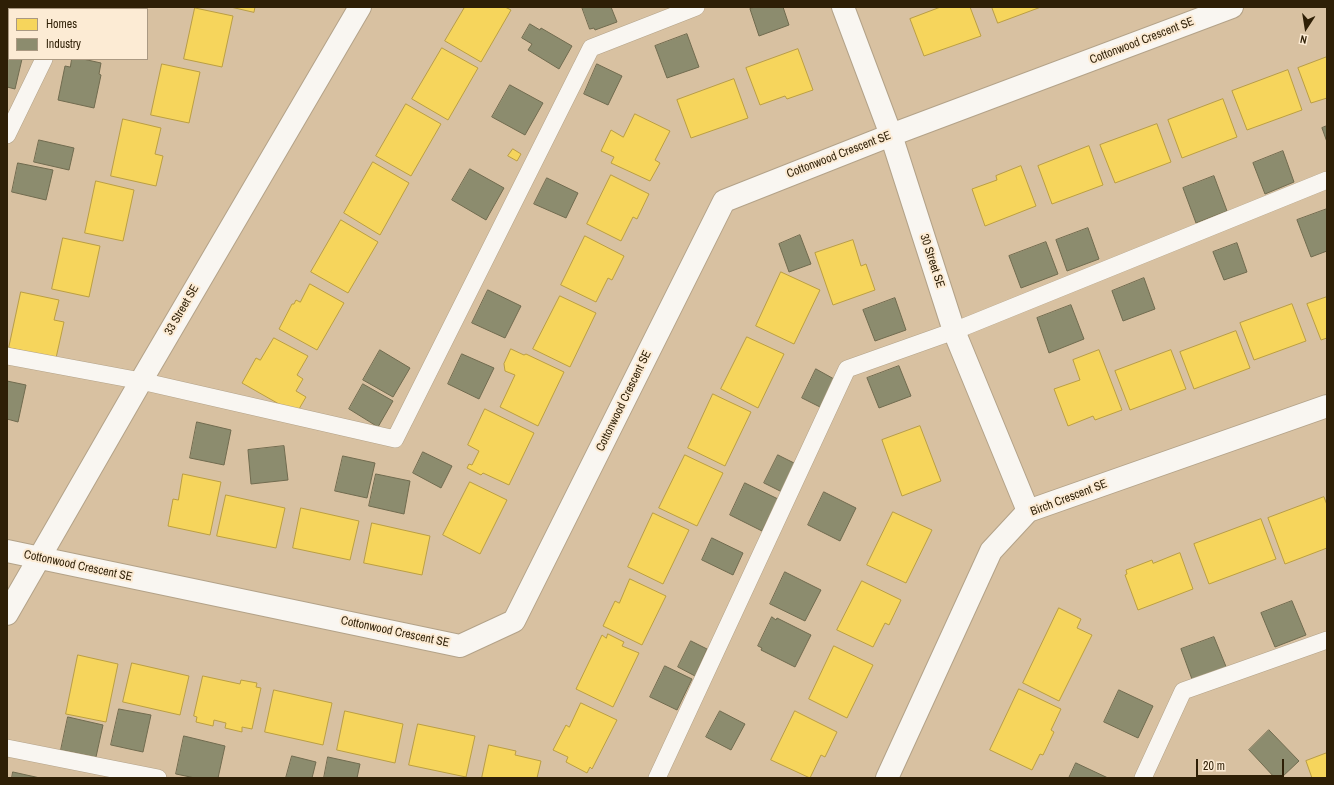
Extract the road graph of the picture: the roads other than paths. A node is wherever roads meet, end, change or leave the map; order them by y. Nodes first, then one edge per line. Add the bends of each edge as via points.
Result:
1 (360, 7) edge
2 (696, 7) edge
3 (843, 7) edge
4 (1232, 7) edge
5 (44, 60) edge
6 (7, 135) edge
7 (891, 135) junction
8 (1327, 180) edge
9 (954, 331) junction
10 (7, 356) edge
11 (141, 380) junction
12 (1327, 406) edge
13 (1028, 511) junction
14 (7, 551) edge
15 (39, 558) junction
16 (7, 614) edge
17 (1327, 640) edge
18 (7, 748) edge
19 (158, 778) edge
20 (657, 778) edge
21 (888, 778) edge
22 (1143, 778) edge

1 - 11 street, 33 Street SE
2 - 11 lane via 591,48 395,439
3 - 7 street, 30 Street SE
4 - 7 street, Cottonwood Crescent SE
5 - 6 lane
7 - 9 street, 30 Street SE
7 - 15 street, Cottonwood Crescent SE via 724,201 514,621 460,646
8 - 9 lane
9 - 13 street, 30 Street SE
9 - 20 lane via 847,369
10 - 11 lane
11 - 15 street, 33 Street SE
12 - 13 street, Birch Crescent SE
13 - 21 street, Birch Crescent SE via 991,551
14 - 15 street, Cottonwood Crescent SE
15 - 16 street, 33 Street SE
17 - 22 lane via 1183,691
18 - 19 lane

